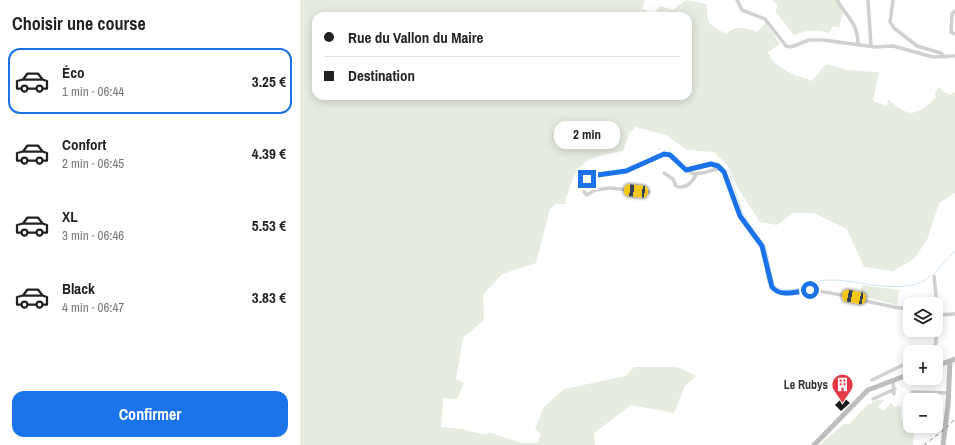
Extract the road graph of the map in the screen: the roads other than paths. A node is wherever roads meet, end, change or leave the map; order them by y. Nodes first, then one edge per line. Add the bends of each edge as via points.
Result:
1 (737, 0) edge
2 (837, 0) edge
3 (868, 0) edge
4 (894, 0) edge
5 (955, 11) edge
6 (955, 34) edge
7 (858, 45) junction
8 (871, 46) junction
9 (955, 56) edge
10 (945, 57) junction
11 (697, 168) junction
12 (720, 168) junction
13 (686, 170) junction
14 (664, 172) dead end
15 (697, 174) junction
16 (649, 192) dead end
17 (934, 276) dead end
18 (936, 297) edge
19 (903, 308) edge
20 (955, 314) edge
21 (943, 315) edge
22 (953, 360) edge
23 (943, 364) edge
24 (903, 366) edge
25 (903, 376) edge
26 (872, 380) dead end
27 (893, 380) junction
28 (912, 392) dead end
29 (949, 393) junction
30 (873, 399) dead end
31 (829, 431) junction
32 (814, 445) edge
33 (817, 445) edge
34 (943, 445) edge

1 - 7 street via 742,10 761,16 768,22 786,46 792,47 814,40
2 - 7 street via 856,26
3 - 8 street
4 - 10 street via 890,22 894,28 917,46 941,53
5 - 6 street via 950,17 949,28 950,32
7 - 8 street
8 - 10 street via 893,46 924,55
9 - 10 street
11 - 12 street via 711,164
11 - 13 street
11 - 15 street
12 - 15 street
12 - 19 street via 740,216 762,246 770,284 776,291 824,292
13 - 15 street
13 - 16 street via 670,155 660,154 626,171 590,176 584,192 588,195 595,190 610,188
14 - 15 street via 673,179 676,186 683,188
17 - 18 street
20 - 21 street
22 - 23 main road
22 - 29 main road
24 - 26 street
25 - 27 main road
27 - 30 street via 894,392
27 - 31 main road via 868,390
28 - 29 street
29 - 34 main road
31 - 32 main road
31 - 33 main road

